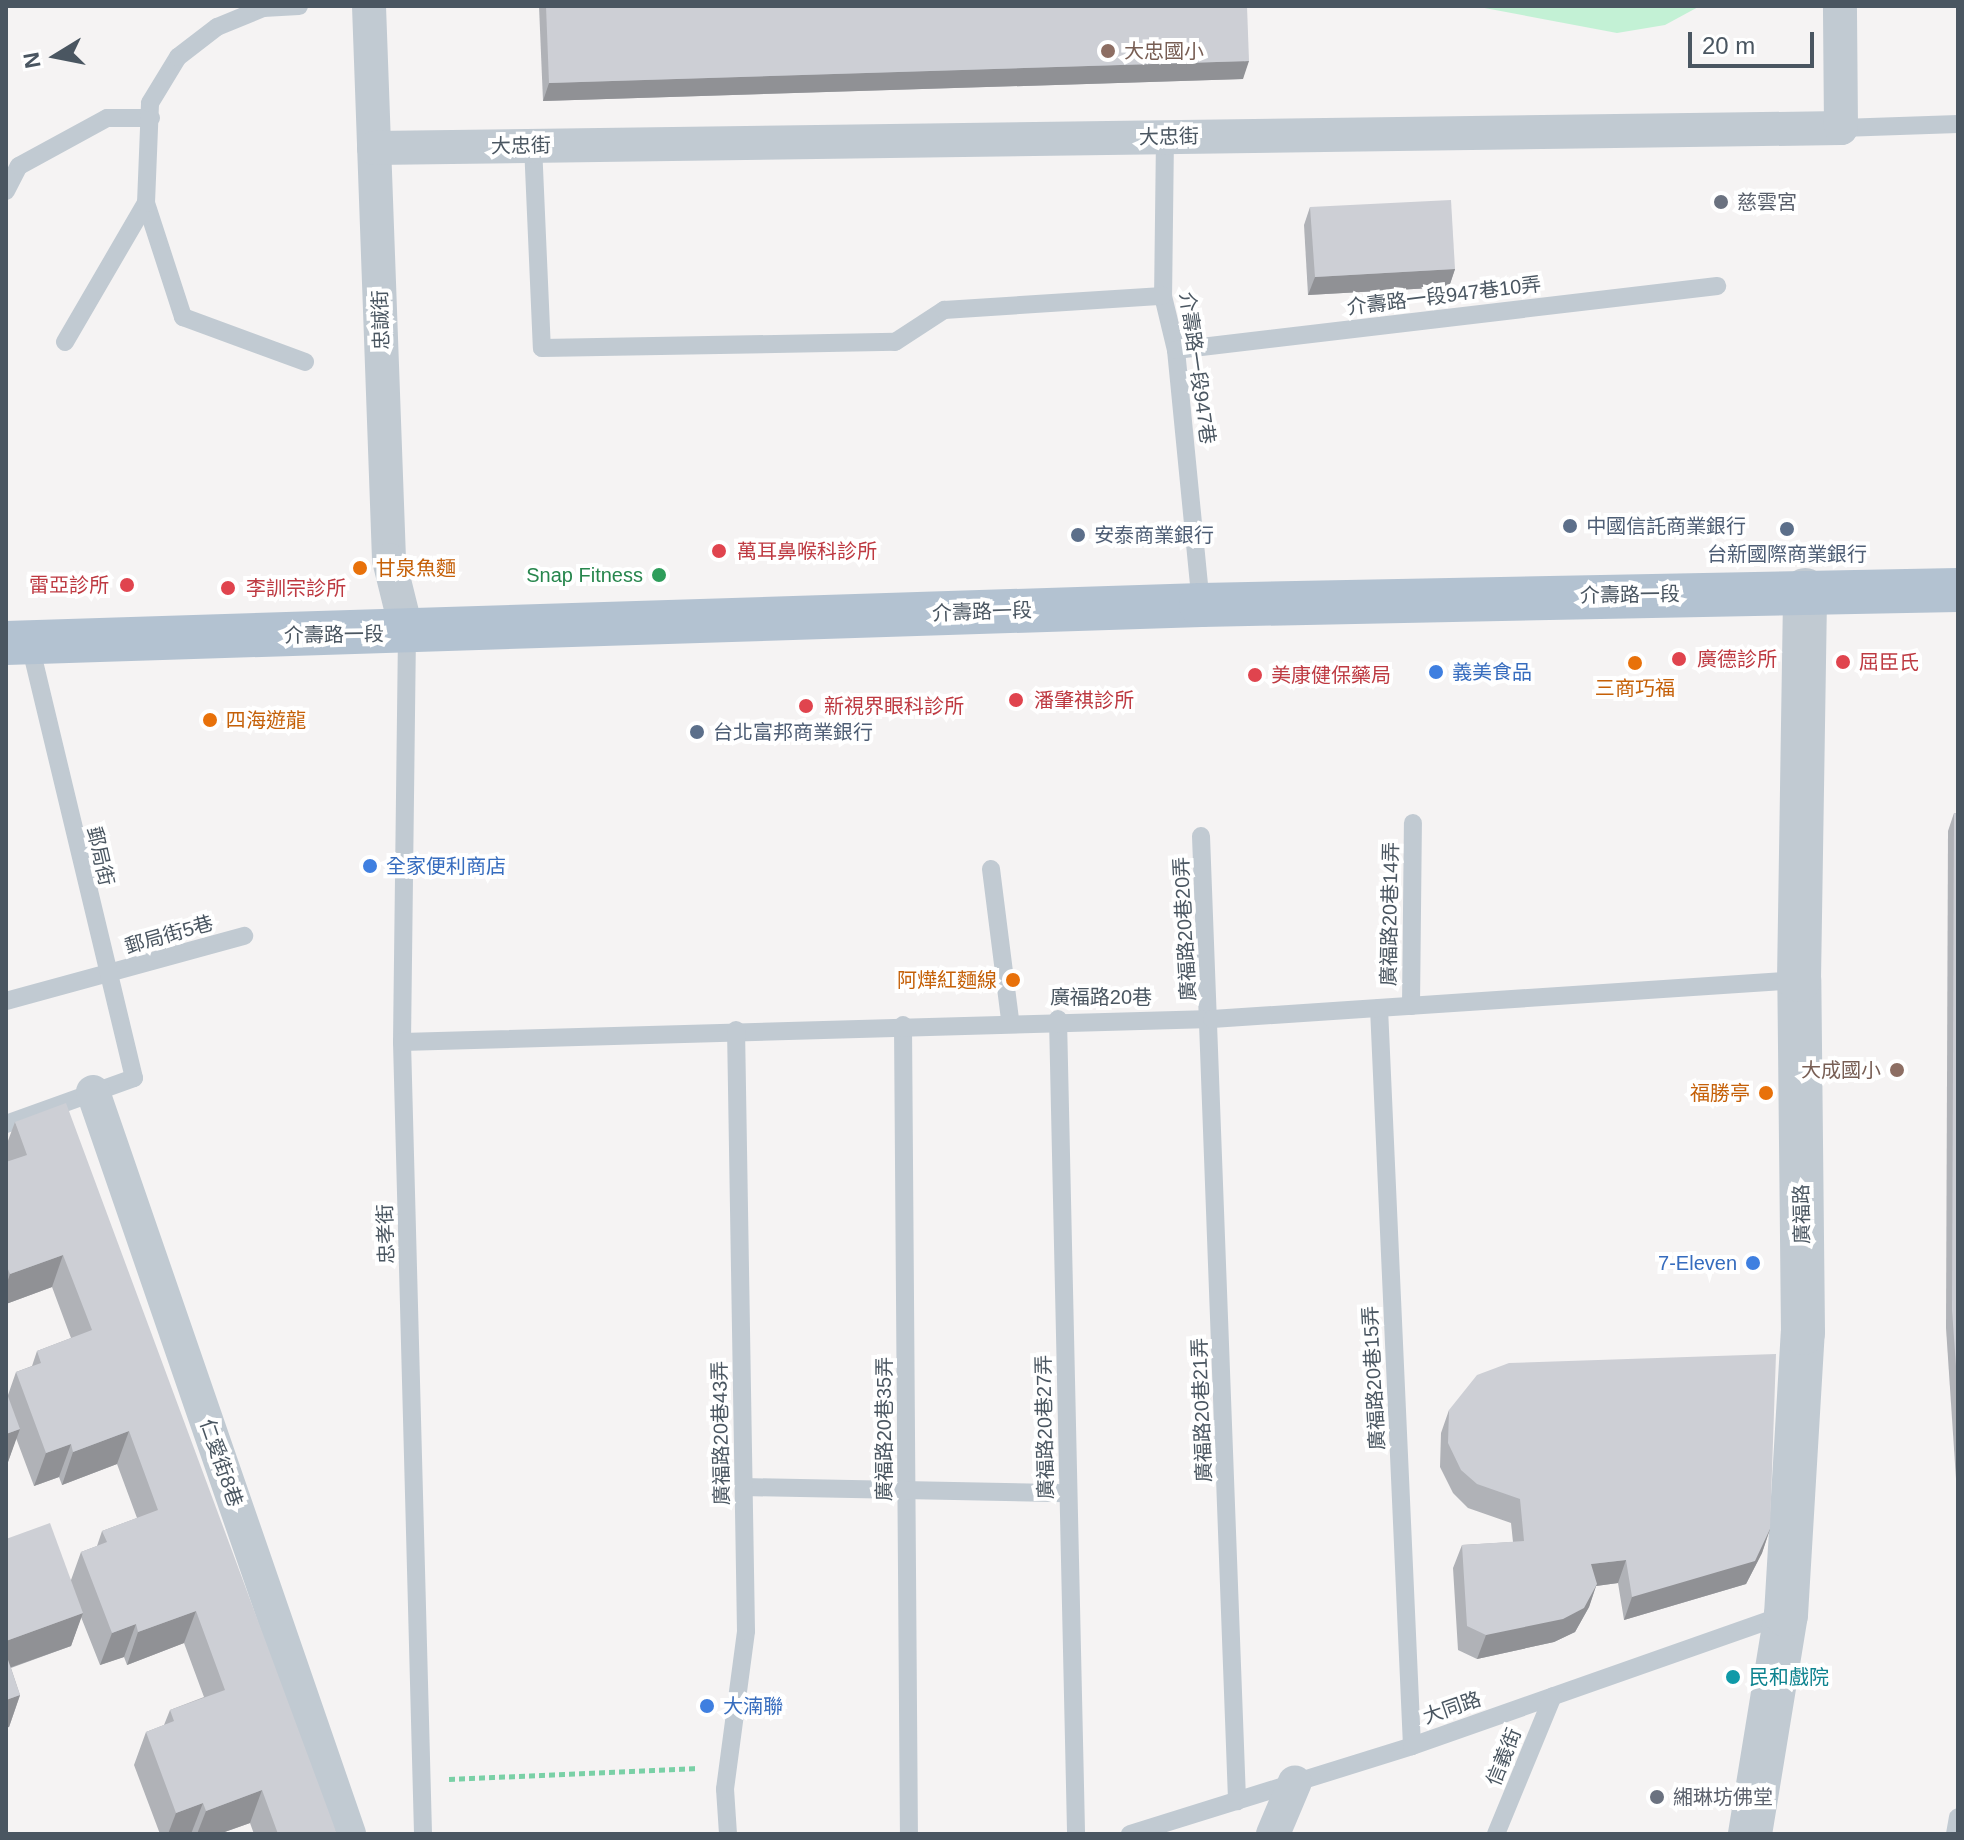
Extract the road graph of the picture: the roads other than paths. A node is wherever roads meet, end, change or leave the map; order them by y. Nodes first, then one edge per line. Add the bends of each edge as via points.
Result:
1 (299, 6) edge
2 (369, 6) edge
3 (1840, 6) edge
4 (151, 118) junction
5 (1958, 124) edge
6 (1841, 128) junction
7 (1165, 137) junction
8 (533, 145) junction
9 (374, 148) junction
10 (6, 191) edge
11 (146, 203) junction
12 (1717, 286) dead end
13 (1163, 296) junction
14 (65, 342) dead end
15 (1176, 350) junction
16 (305, 362) dead end
17 (1805, 590) junction
18 (1958, 590) edge
19 (1201, 605) junction
20 (407, 633) junction
21 (17, 643) edge
22 (1413, 823) dead end
23 (1201, 836) dead end
24 (991, 869) dead end
25 (244, 936) dead end
26 (105, 976) junction
27 (1799, 980) junction
28 (6, 1001) edge
29 (1411, 1006) junction
30 (1379, 1008) junction
31 (1058, 1019) junction
32 (1212, 1019) junction
33 (1010, 1020) junction
34 (903, 1025) junction
35 (736, 1030) junction
36 (402, 1042) junction
37 (93, 1092) junction
38 (6, 1124) edge
39 (744, 1487) junction
40 (906, 1492) junction
41 (1068, 1493) junction
42 (1786, 1615) junction
43 (1553, 1696) junction
44 (1412, 1746) junction
45 (1295, 1782) junction
46 (1237, 1801) junction
47 (1958, 1817) edge
48 (349, 1834) edge
49 (423, 1834) edge
50 (728, 1834) edge
51 (909, 1834) edge
52 (1076, 1834) edge
53 (1130, 1834) edge
54 (1273, 1834) edge
55 (1496, 1834) edge
56 (1750, 1834) edge
57 (1955, 1834) edge

1 - 4 lane via 263,8 217,27 178,57 150,103
2 - 9 street, 忠誠街
3 - 6 street
4 - 10 lane via 107,118 19,166
4 - 11 lane
5 - 6 lane
6 - 7 street, 大忠街
7 - 8 street, 大忠街
7 - 13 lane, 介壽路一段947巷
8 - 9 street, 大忠街
8 - 13 lane via 542,348 895,342 944,310
9 - 20 street, 忠誠街 via 389,560
11 - 14 lane
11 - 16 lane via 183,317
12 - 15 lane, 介壽路一段947巷10弄
13 - 15 lane, 介壽路一段947巷
15 - 19 lane, 介壽路一段947巷
17 - 18 main road, 介壽路一段
17 - 19 main road, 介壽路一段
17 - 27 street, 廣福路
19 - 20 main road, 介壽路一段
20 - 21 main road, 介壽路一段
20 - 36 lane, 忠孝街
21 - 26 lane, 郵局街
22 - 29 lane, 廣福路20巷14弄
23 - 32 lane, 廣福路20巷20弄
24 - 33 lane
25 - 26 lane, 郵局街5巷
26 - 28 lane, 郵局街5巷
26 - 37 lane, 郵局街 via 134,1078
27 - 29 lane, 廣福路20巷
27 - 42 street, 廣福路 via 1803,1333
29 - 30 lane, 廣福路20巷
30 - 32 lane, 廣福路20巷
30 - 44 lane, 廣福路20巷15弄
31 - 32 lane, 廣福路20巷
31 - 33 lane, 廣福路20巷
31 - 41 lane, 廣福路20巷27弄
32 - 46 lane, 廣福路20巷21弄
33 - 34 lane, 廣福路20巷
34 - 35 lane, 廣福路20巷
34 - 40 lane, 廣福路20巷35弄
35 - 36 lane, 廣福路20巷
35 - 39 lane, 廣福路20巷43弄
36 - 49 lane, 忠孝街
37 - 38 lane
37 - 48 street, 仁愛街8巷
39 - 40 lane
39 - 50 lane, 廣福路20巷43弄 via 746,1631 727,1767
40 - 41 lane
40 - 51 lane, 廣福路20巷35弄
41 - 52 lane, 廣福路20巷27弄
42 - 43 lane, 大同路
42 - 56 street, 廣福路
43 - 44 lane, 大同路
43 - 55 lane, 信義街
44 - 45 lane, 大同路
45 - 46 lane, 大同路
45 - 54 street
46 - 53 lane, 大同路
47 - 57 lane

